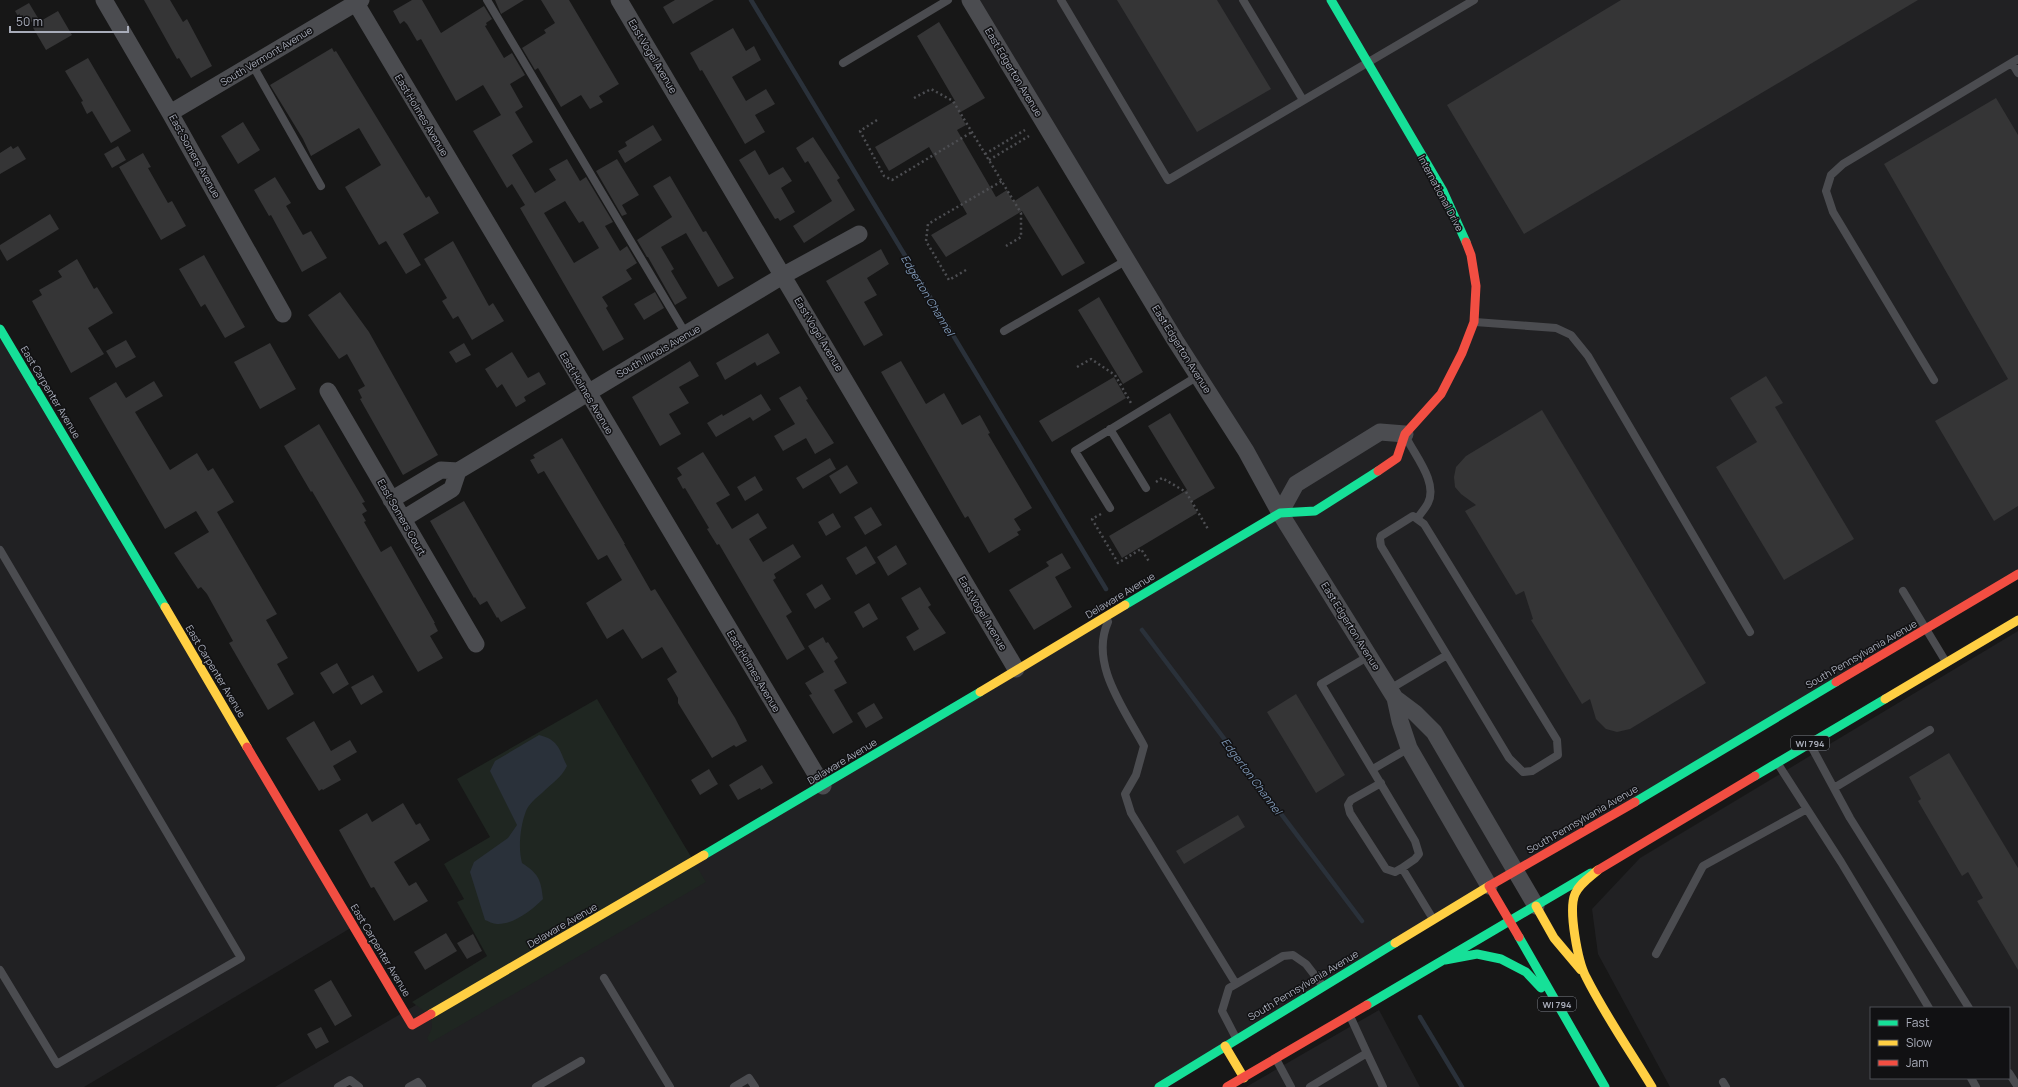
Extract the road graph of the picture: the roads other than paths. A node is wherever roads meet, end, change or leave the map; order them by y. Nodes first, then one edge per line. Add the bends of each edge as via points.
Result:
1 (104, 0) edge
2 (488, 0) edge
3 (619, 0) edge
4 (948, 0) edge
5 (970, 0) edge
6 (1061, 0) edge
7 (1243, 0) edge
8 (1331, 0) edge
9 (1474, 0) edge
10 (357, 1) edge
11 (2015, 61) edge
12 (1367, 62) junction
13 (843, 63) dead end
14 (252, 64) junction
15 (2018, 73) edge
16 (1303, 100) junction
17 (170, 112) junction
18 (321, 186) dead end
19 (859, 234) dead end
20 (1127, 260) junction
21 (784, 275) junction
22 (285, 316) dead end
23 (1474, 322) junction
24 (0, 329) edge
25 (1004, 331) dead end
26 (686, 334) junction
27 (1198, 376) junction
28 (1934, 380) dead end
29 (328, 391) dead end
30 (587, 392) junction
31 (1110, 430) junction
32 (1405, 434) junction
33 (458, 471) junction
34 (1146, 488) dead end
35 (392, 500) junction
36 (1110, 508) dead end
37 (1280, 513) junction
38 (403, 519) junction
39 (1417, 519) junction
40 (0, 550) edge
41 (2018, 574) edge
42 (1903, 591) dead end
43 (1112, 612) junction
44 (2018, 620) edge
45 (1925, 629) junction
46 (1750, 632) dead end
47 (476, 644) dead end
48 (1447, 654) junction
49 (1369, 656) junction
50 (1946, 663) junction
51 (1016, 669) junction
52 (1393, 694) junction
53 (1930, 730) dead end
54 (1810, 744) junction
55 (1409, 748) junction
56 (1778, 763) junction
57 (1373, 769) junction
58 (1381, 783) junction
59 (823, 786) junction
60 (1834, 788) junction
61 (1807, 809) junction
62 (1602, 866) junction
63 (1402, 868) junction
64 (1515, 870) junction
65 (1489, 886) junction
66 (1536, 906) junction
67 (1433, 920) junction
68 (1510, 921) junction
69 (1656, 954) dead end
70 (1445, 960) junction
71 (0, 970) edge
72 (1585, 976) junction
73 (604, 978) dead end
74 (1236, 984) junction
75 (1323, 986) junction
76 (1558, 1006) junction
77 (1928, 1007) edge
78 (1968, 1007) edge
79 (1350, 1016) junction
80 (412, 1025) joint
81 (1236, 1039) junction
82 (1225, 1046) junction
83 (1367, 1053) junction
84 (1276, 1059) junction
85 (581, 1061) dead end
86 (2010, 1075) edge
87 (1244, 1078) junction
88 (338, 1087) edge
89 (359, 1087) edge
90 (409, 1087) edge
91 (422, 1087) edge
92 (536, 1087) edge
93 (670, 1087) edge
94 (734, 1087) edge
95 (755, 1087) edge
96 (1159, 1087) edge
97 (1227, 1087) edge
98 (1291, 1087) edge
99 (1310, 1087) edge
100 (1383, 1087) edge
101 (1605, 1087) edge
102 (1652, 1087) edge
103 (2018, 1087) edge

1 - 17 street, East Somers Avenue
2 - 26 lane
3 - 21 street, East Vogel Avenue
4 - 13 lane
5 - 20 street, East Edgerton Avenue
6 - 16 lane via 1168,180
7 - 16 lane
8 - 12 main road, International Drive
9 - 12 lane
10 - 14 street, South Vermont Avenue
10 - 30 street, East Holmes Avenue
11 - 15 lane
11 - 28 lane via 1843,164 1831,175 1826,191 1833,212 1853,248
12 - 16 lane
12 - 23 main road, International Drive via 1443,191 1462,232 1471,255 1476,286
14 - 17 street, South Vermont Avenue
14 - 18 lane
17 - 22 street, East Somers Avenue
19 - 21 street, South Illinois Avenue
20 - 25 lane
20 - 27 street, East Edgerton Avenue
21 - 26 street, South Illinois Avenue
21 - 51 street, East Vogel Avenue
23 - 32 main road, International Drive via 1462,353 1441,394
23 - 46 lane via 1556,328 1571,335 1588,356
24 - 80 main road, East Carpenter Avenue
26 - 30 street, South Illinois Avenue
27 - 31 lane
27 - 37 street, East Edgerton Avenue via 1246,451
29 - 35 street, East Somers Court
30 - 33 street, South Illinois Avenue
30 - 59 street, East Holmes Avenue
31 - 34 lane
31 - 36 lane via 1075,451
32 - 37 street via 1380,432 1296,484
32 - 37 main road, International Drive via 1397,458 1315,511
32 - 39 lane via 1430,485 1428,504
33 - 35 street, South Illinois Avenue via 441,470
33 - 38 street via 452,489
35 - 38 street, East Somers Court
37 - 43 main road, Delaware Avenue
37 - 49 street, East Edgerton Avenue
38 - 47 street, East Somers Court
39 - 48 lane via 1413,516 1408,518 1381,536 1381,546
39 - 48 lane via 1424,524 1557,740 1558,755 1532,771 1523,772 1515,766
40 - 71 lane via 241,958 57,1064
41 - 45 main road, South Pennsylvania Avenue
42 - 45 lane
43 - 51 main road, Delaware Avenue
43 - 74 lane via 1103,637 1103,659 1108,679 1144,746 1136,775 1125,794 1131,814
44 - 50 main road, WI 794
45 - 50 lane
45 - 64 main road, South Pennsylvania Avenue via 1598,824
48 - 52 lane
49 - 52 street, East Edgerton Avenue
49 - 57 lane via 1321,684
50 - 54 main road, WI 794
51 - 59 main road, Delaware Avenue
52 - 55 street, East Edgerton Avenue
52 - 64 street, East Edgerton Avenue via 1434,732
53 - 60 lane
54 - 56 main road, WI 794
54 - 60 lane
55 - 57 lane
55 - 65 street, East Edgerton Avenue
56 - 61 lane
56 - 62 main road, WI 794
57 - 58 lane
58 - 63 lane via 1419,848 1419,854 1415,859
58 - 63 lane via 1351,800 1348,805 1350,813 1386,869 1391,872
59 - 80 main road, Delaware Avenue
60 - 78 lane
61 - 69 lane via 1703,866
61 - 77 lane
62 - 66 main road
62 - 72 main road, WI 794 via 1575,893 1572,905 1575,938
63 - 67 lane
64 - 65 main road, South Pennsylvania Avenue
64 - 66 street, East Edgerton Avenue
65 - 67 main road, South Pennsylvania Avenue
65 - 68 main road, WI 794
66 - 68 main road
66 - 72 main road via 1554,938
67 - 75 main road, South Pennsylvania Avenue
68 - 70 main road
68 - 76 main road, WI 794
70 - 76 main road via 1477,954 1500,959 1526,972
70 - 79 main road
72 - 102 main road, WI 794
73 - 93 lane
74 - 75 lane via 1283,956 1293,955 1306,964
74 - 81 lane via 1229,988 1222,1011
75 - 81 main road, South Pennsylvania Avenue
76 - 101 main road, WI 794
79 - 83 lane
79 - 84 main road
81 - 82 main road, South Pennsylvania Avenue
82 - 87 main road
82 - 96 main road, South Pennsylvania Avenue
83 - 99 lane
83 - 100 lane
84 - 87 main road
84 - 98 lane
85 - 92 lane
86 - 103 lane
87 - 97 main road
88 - 89 lane via 350,1080
90 - 91 lane via 418,1082
94 - 95 lane via 749,1078

